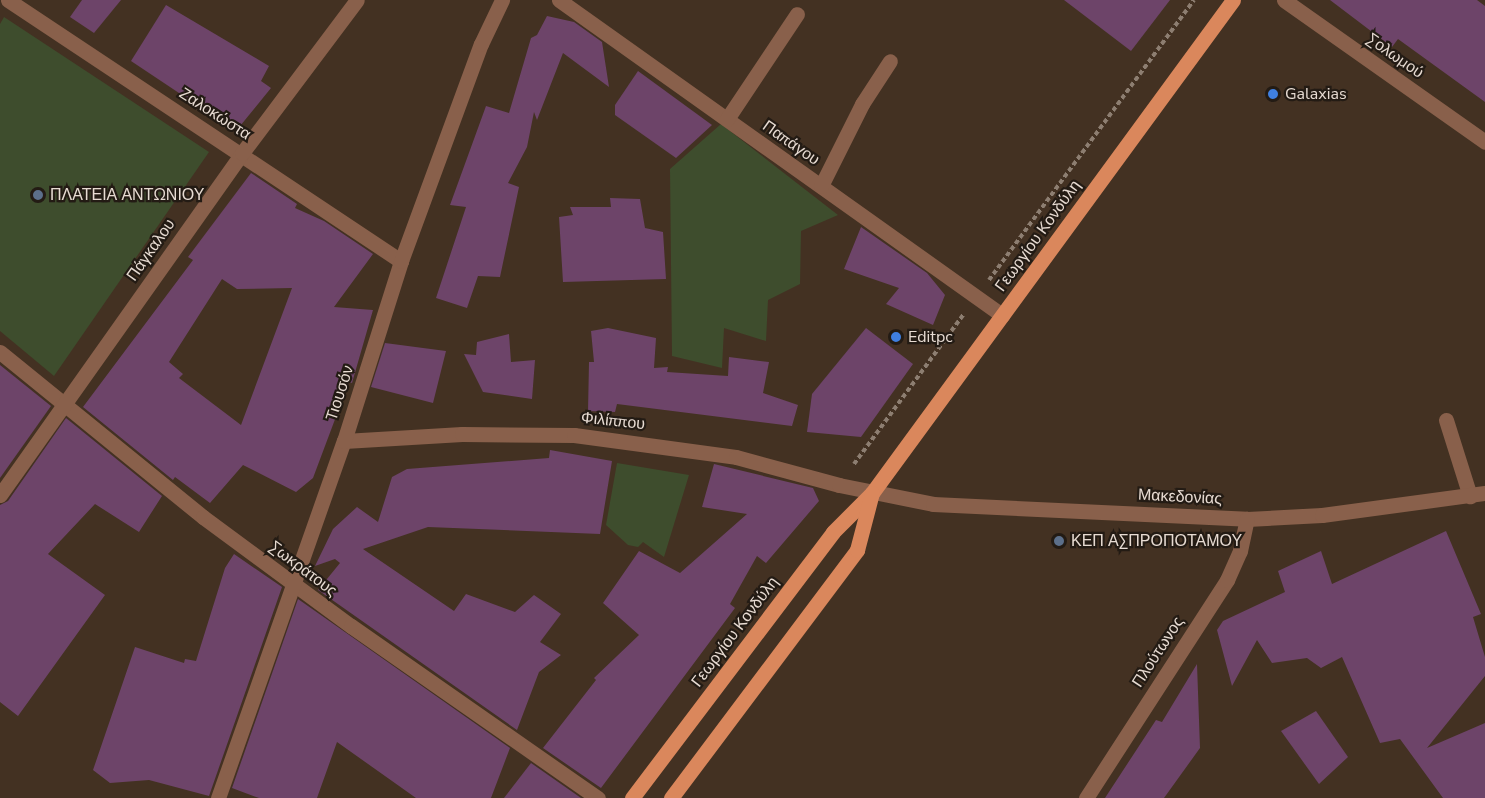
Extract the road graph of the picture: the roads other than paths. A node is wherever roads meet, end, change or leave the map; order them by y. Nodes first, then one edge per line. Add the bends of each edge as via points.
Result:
1 (8, 0) edge
2 (357, 0) edge
3 (502, 0) edge
4 (560, 0) edge
5 (1233, 0) edge
6 (1284, 0) edge
7 (797, 14) dead end
8 (890, 61) dead end
9 (727, 119) junction
10 (1485, 142) edge
11 (242, 153) junction
12 (821, 186) junction
13 (401, 261) junction
14 (1002, 315) junction
15 (0, 352) edge
16 (63, 406) junction
17 (1446, 420) dead end
18 (344, 441) junction
19 (872, 493) junction
20 (0, 495) edge
21 (1478, 495) edge
22 (1247, 519) junction
23 (295, 585) junction
24 (218, 798) edge
25 (598, 798) edge
26 (632, 798) edge
27 (671, 798) edge
28 (1086, 798) edge

1 - 11 street, Ζαλοκώστα
2 - 11 street, Πάγκαλου
3 - 13 street, Τιουσόν via 481,44
4 - 9 street, Παπάγου
5 - 14 main road, Γεωργίου Κονδύλη
6 - 10 street, Σολωμού
7 - 9 street
8 - 12 street via 862,104
9 - 12 street, Παπάγου
11 - 13 street, Ζαλοκώστα
11 - 16 street, Πάγκαλου
12 - 14 street, Παπάγου
13 - 18 street, Τιουσόν
14 - 19 main road, Γεωργίου Κονδύλη
15 - 16 street, Σωκράτους
16 - 20 street, Πάγκαλου
16 - 23 street, Σωκράτους
17 - 21 street
18 - 19 street, Φιλίππου via 462,434 574,435 736,457
18 - 23 street, Τιουσόν
19 - 22 street, Μακεδονίας via 943,504
19 - 26 main road, Γεωργίου Κονδύλη via 833,532
19 - 27 main road, Γεωργίου Κονδύλη via 857,549
21 - 22 street, Μακεδονίας via 1322,515
22 - 28 street, Πλούτωνος via 1240,551 1227,580
23 - 24 street, Τιουσόν
23 - 25 street, Σωκράτους

